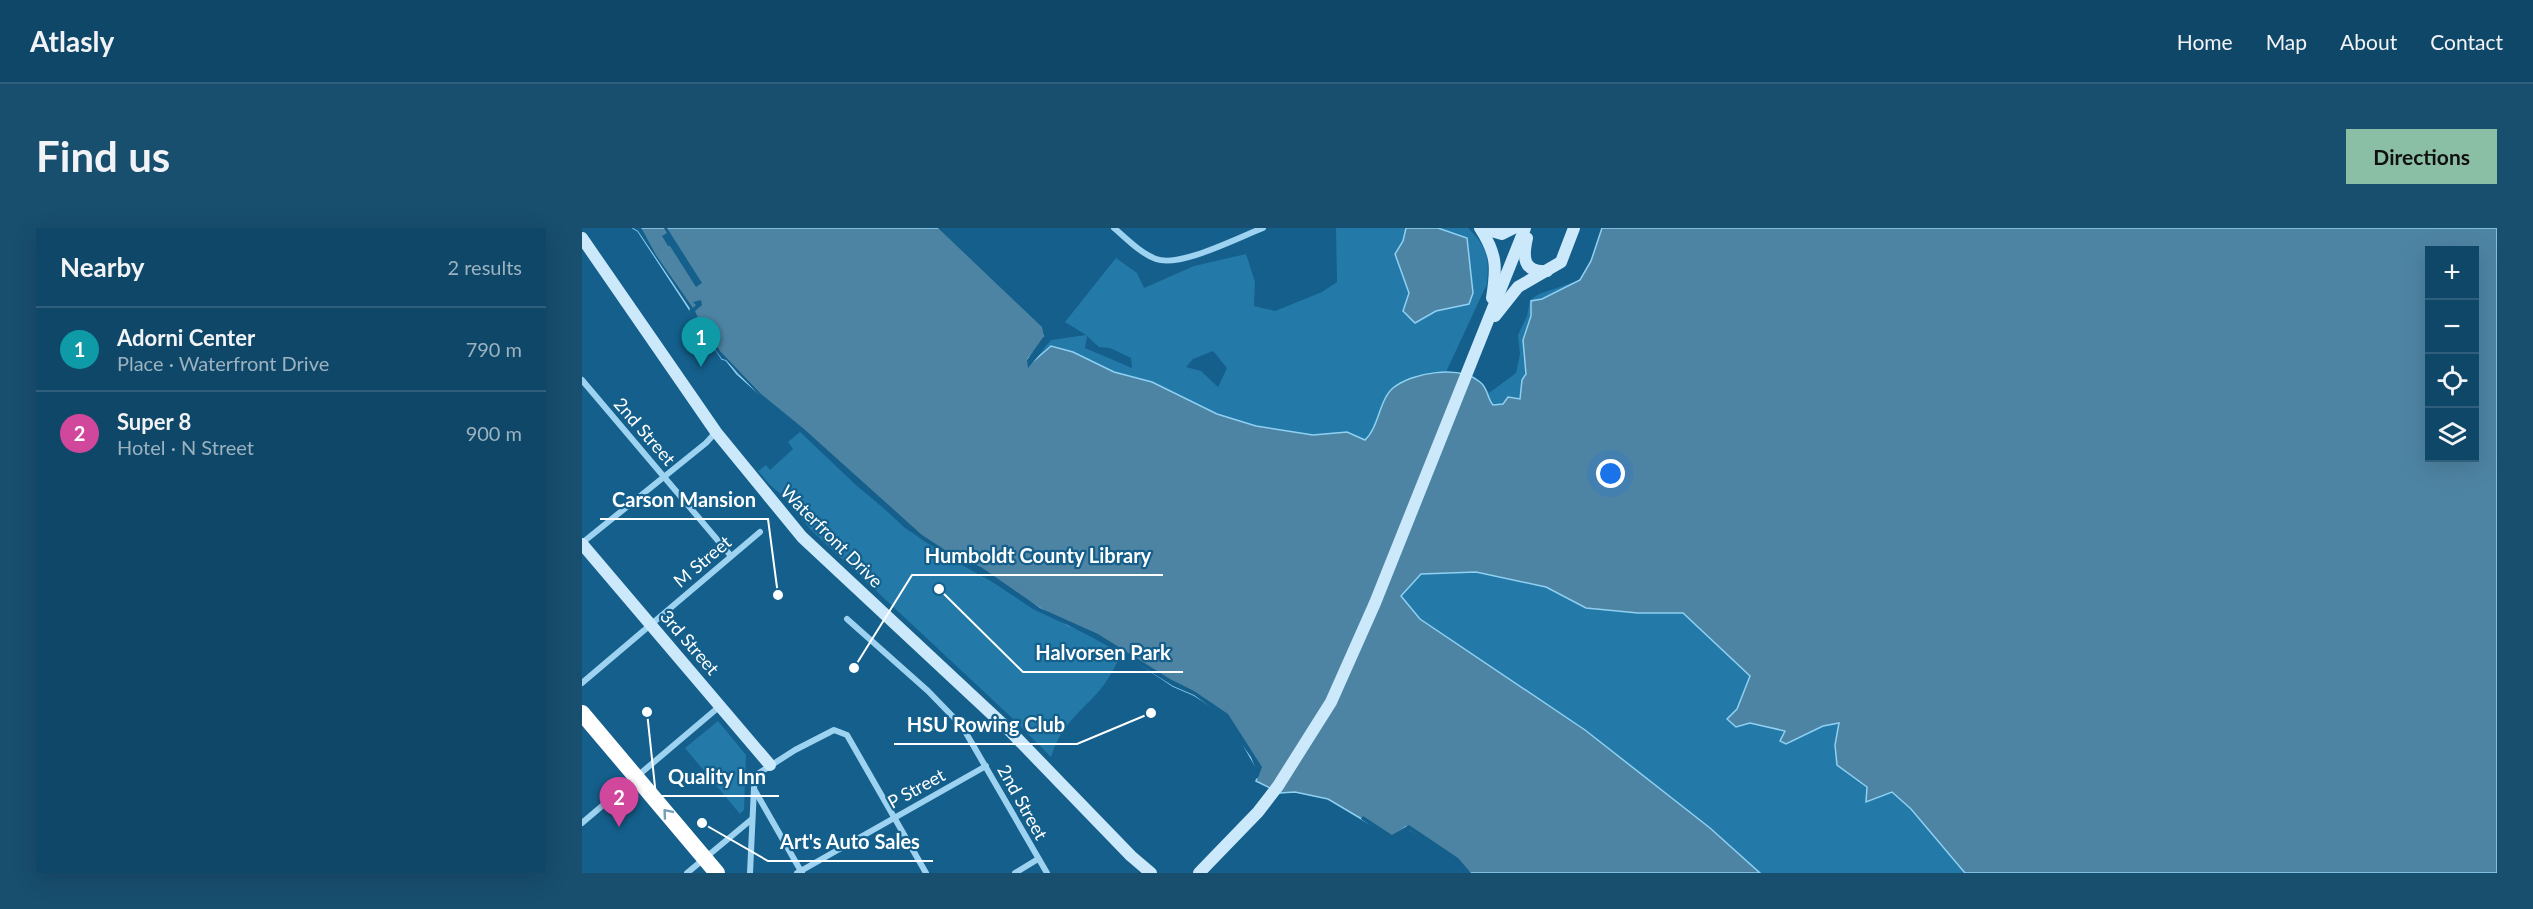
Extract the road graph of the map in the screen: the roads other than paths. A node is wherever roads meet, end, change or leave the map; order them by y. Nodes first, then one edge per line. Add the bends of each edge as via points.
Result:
1 (1114, 228) edge
2 (1263, 228) edge
3 (1481, 228) edge
4 (1514, 228) edge
5 (1527, 228) edge
6 (1574, 228) edge
7 (582, 238) edge
8 (1546, 271) junction
9 (1485, 328) junction
10 (582, 380) edge
11 (716, 432) junction
12 (665, 477) junction
13 (760, 532) dead end
14 (582, 543) edge
15 (731, 556) junction
16 (847, 619) dead end
17 (651, 625) junction
18 (582, 683) edge
19 (720, 706) junction
20 (582, 713) edge
21 (770, 765) junction
22 (986, 766) junction
23 (636, 776) junction
24 (754, 788) junction
25 (895, 818) junction
26 (752, 819) junction
27 (582, 823) edge
28 (705, 858) junction
29 (1038, 859) junction
30 (800, 872) edge
31 (687, 873) edge
32 (717, 873) edge
33 (750, 873) edge
34 (926, 873) edge
35 (1015, 873) edge
36 (1047, 873) edge
37 (1151, 873) edge
38 (1199, 873) edge

1 - 2 street via 1144,253 1164,261 1188,257
3 - 4 street via 1502,234
3 - 9 street via 1492,249 1496,272
5 - 8 street via 1526,261 1533,270
5 - 9 street
6 - 8 street via 1561,262
7 - 11 street, Waterfront Drive
8 - 9 street via 1513,292
9 - 38 street via 1331,702 1278,786
10 - 12 street, 2nd Street
11 - 12 street
11 - 37 street, Waterfront Drive via 802,537 1002,724
12 - 14 street
12 - 15 street, 2nd Street
13 - 15 street, M Street
14 - 17 street, 3rd Street
15 - 17 street, M Street
16 - 22 street, 2nd Street via 946,708
17 - 18 street, M Street
17 - 19 street, 3rd Street
19 - 21 street, 3rd Street
19 - 23 street
20 - 23 highway
21 - 24 street via 758,772
21 - 25 street via 830,731 841,731
22 - 25 street, P Street
22 - 29 street, 2nd Street
23 - 27 street
28 -> 23 highway
24 - 26 street
24 - 30 street
25 - 30 street, P Street
25 - 34 street
26 - 28 street
26 - 33 street
28 - 31 street
28 - 32 highway
29 - 35 street
29 - 36 street, 2nd Street

